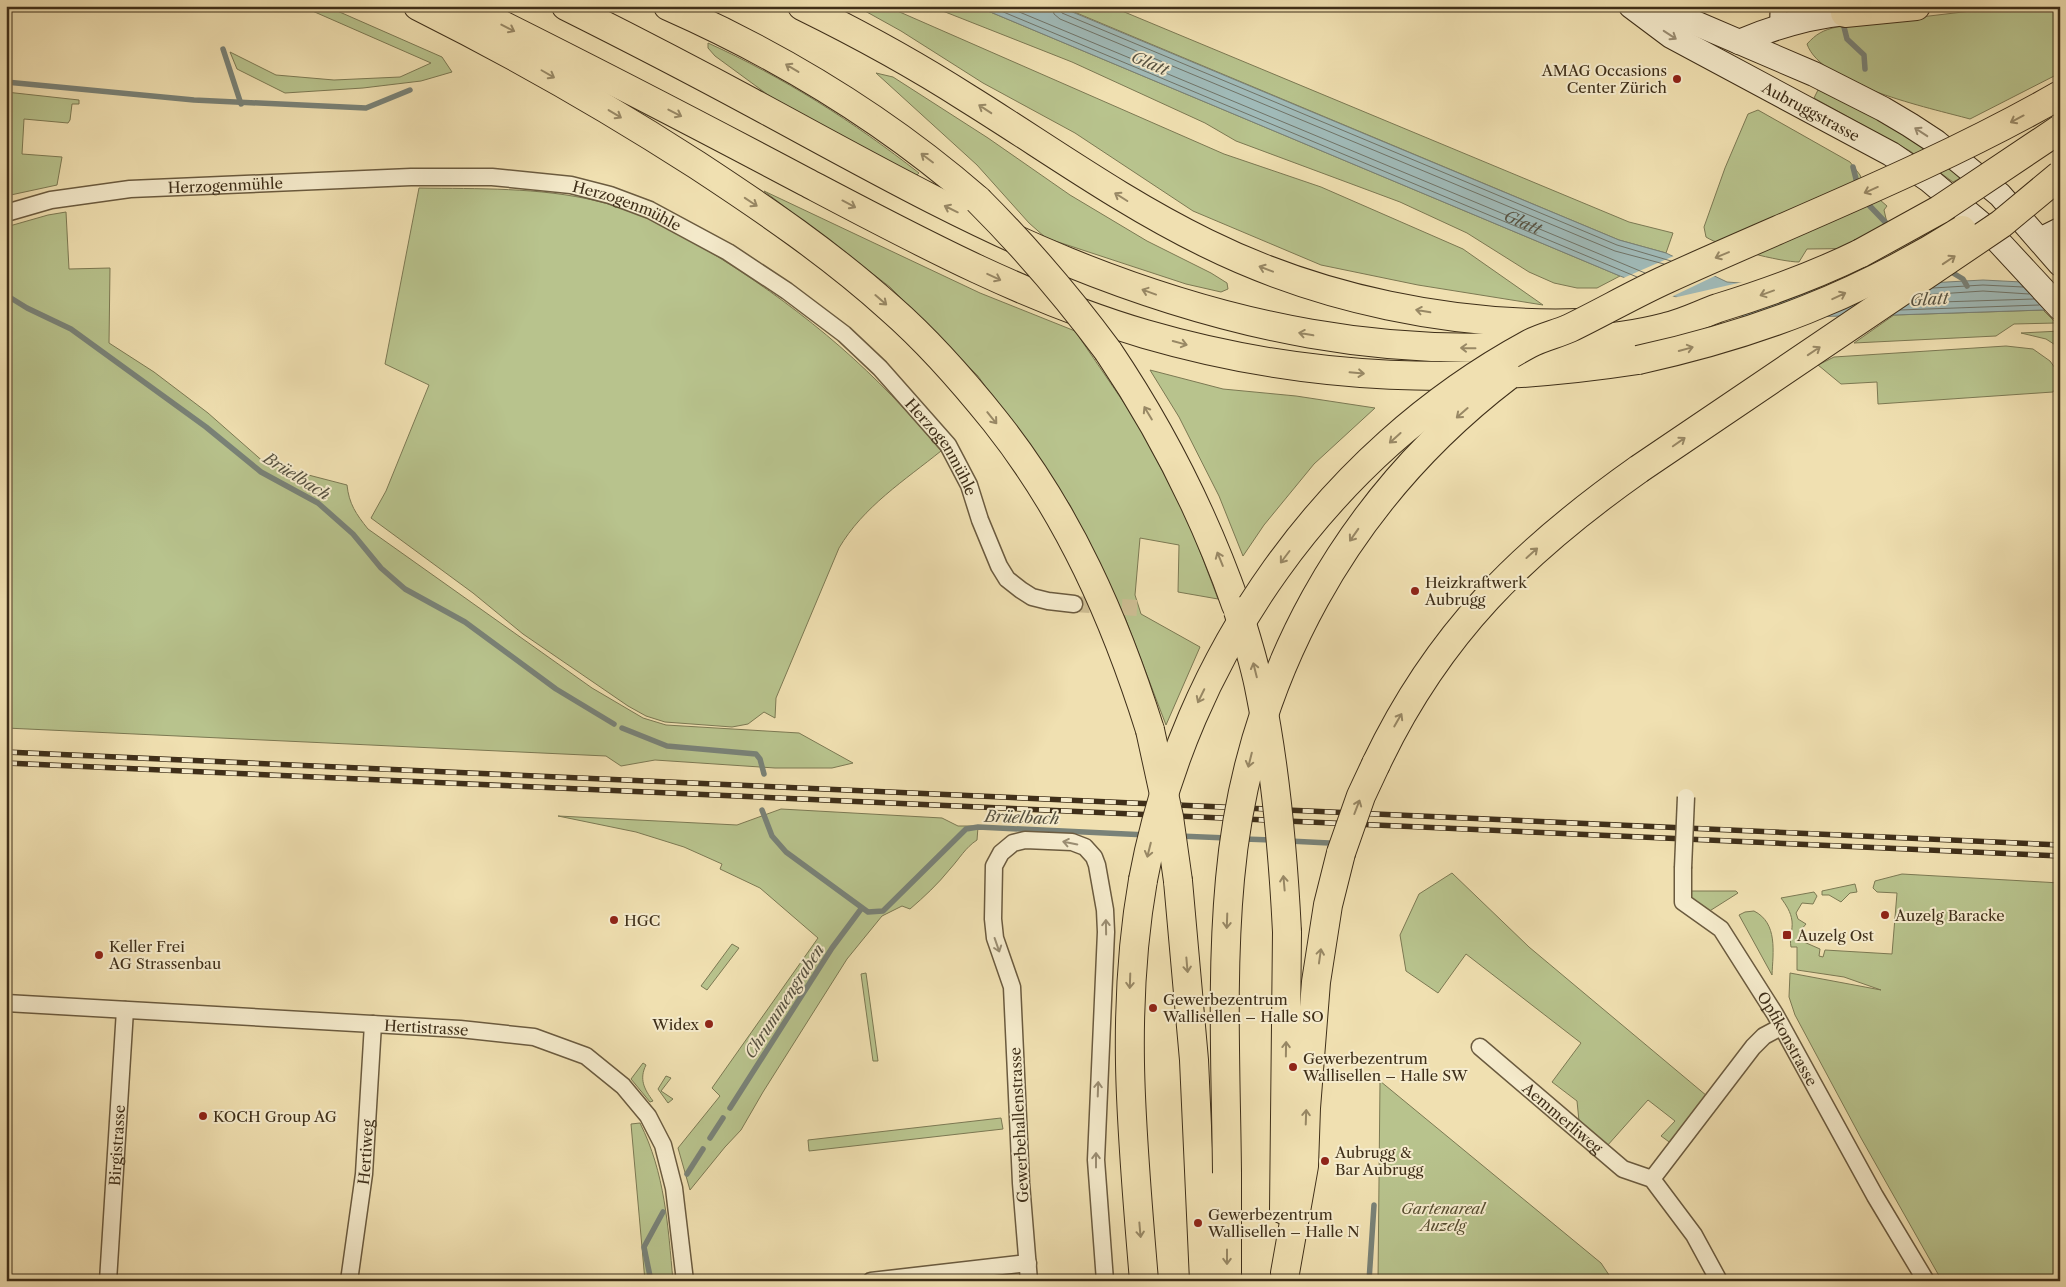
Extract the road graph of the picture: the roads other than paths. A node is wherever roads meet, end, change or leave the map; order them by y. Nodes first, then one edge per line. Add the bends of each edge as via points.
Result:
1 (418, 6) edge
2 (464, 6) edge
3 (566, 6) edge
4 (668, 6) edge
5 (802, 6) edge
6 (1631, 6) edge
7 (1636, 6) edge
8 (1916, 6) edge
9 (1845, 13) joint
10 (1779, 16) edge
11 (1739, 42) junction
12 (1784, 62) junction
13 (2060, 95) edge
14 (1802, 106) junction
15 (2060, 129) edge
16 (2060, 170) edge
17 (2060, 175) edge
18 (6, 213) edge
19 (1985, 227) junction
20 (2050, 251) edge
21 (2052, 299) edge
22 (1568, 329) junction
23 (1616, 329) junction
24 (1074, 604) tunnel mouth
25 (1686, 797) dead end
26 (6, 1003) edge
27 (126, 1010) junction
28 (373, 1024) junction
29 (1781, 1027) junction
30 (1480, 1047) dead end
31 (1652, 1179) junction
32 (1028, 1263) junction
33 (1285, 1277) edge
34 (108, 1281) edge
35 (349, 1281) edge
36 (685, 1281) edge
37 (871, 1281) edge
38 (1029, 1281) edge
39 (1105, 1281) edge
40 (1144, 1281) edge
41 (1204, 1281) edge
42 (1227, 1281) edge
43 (1719, 1281) edge
44 (1926, 1281) edge

1 -> 41 highway, bridge via 573,89 728,186 862,283 934,350 996,423 1030,470 1074,542 1118,637 1150,730 1169,817 1185,950
2 -> 16 highway, bridge via 960,261 1052,302 1143,334 1190,346 1336,372 1434,377 1532,374 1638,360 1727,338 1841,296 1917,257
23 -> 3 highway via 1504,348 1383,344 1300,333 1165,298 1064,260 932,199
33 -> 4 highway, bridge via 1283,1168 1288,960 1271,754 1260,690 1236,605 1203,519 1180,471 1145,408 1074,304 978,200 907,142 825,87 740,40
23 -> 5 highway via 1443,314 1402,307 1334,291 1253,264 1206,244 1129,202 932,76
6 -> 14 street, Aubruggstrasse via 1671,36
7 - 11 street, Aubruggstrasse via 1681,17
8 - 9 highway
9 - 10 street
10 - 11 street
10 - 12 street
11 - 12 street, Aubruggstrasse
12 - 14 street
20 -> 12 street, Aubruggstrasse via 2000,195 1936,142 1866,100
13 -> 22 highway, bridge via 1921,167 1671,277
14 - 19 street, Aubruggstrasse via 1891,154 1929,180
15 -> 23 highway, bridge via 1959,197 1875,246 1801,280 1716,309
33 -> 17 highway, bridge via 1304,1166 1313,1011 1325,921 1335,875 1350,825 1376,764 1422,681 1480,605 1563,526 1639,469 2001,224
18 - 24 street, Herzogenmühle via 51,200 130,189 402,177 492,177 571,185 610,194 650,210 728,252 844,334 880,368 948,445 969,485 980,520 1007,579 1032,596
19 - 20 street, Aubruggstrasse
19 - 21 street, Aubruggstrasse
20 - 21 street, Aubruggstrasse
22 -> 40 highway, bridge via 1532,343 1454,392 1400,434 1346,485 1302,535 1263,587 1232,637 1199,701 1154,828 1138,905 1132,959 1130,1094
22 -> 42 highway, bridge via 1452,422 1369,514 1316,595 1285,657 1267,703 1243,789 1230,879 1226,983
25 - 29 street, Opfikonstrasse, bridge via 1683,902 1721,929
26 - 27 street, Hertistrasse
27 - 28 street, Hertistrasse
27 - 34 street, Birgistrasse
28 - 35 street, Hertiweg via 364,1174
28 - 36 street, Hertistrasse via 534,1037 586,1056 622,1086 648,1116 662,1145 674,1188
29 - 31 street via 1764,1036 1753,1047
29 - 44 street, Opfikonstrasse
30 - 31 street, Aemmerliweg via 1623,1169
31 - 43 street via 1694,1235
32 - 37 street
32 - 38 street, Gewerbehallenstrasse
39 -> 32 street, Gewerbehallenstrasse via 1097,1182 1105,910 1094,857 1085,847 1072,842 1025,840 1013,843 1001,852 994,866 994,938 1012,987

